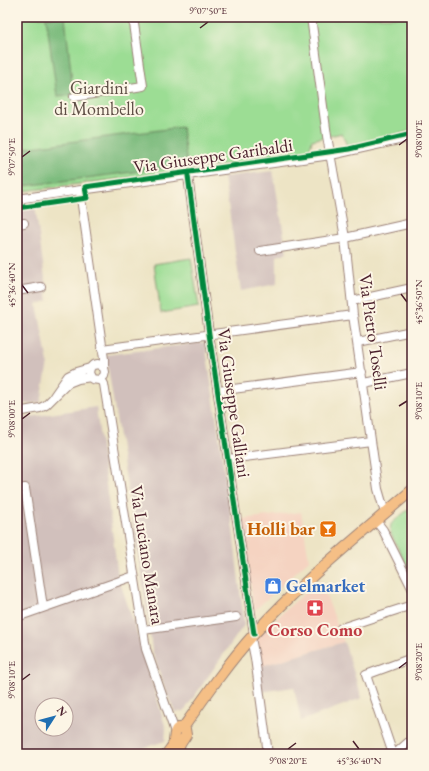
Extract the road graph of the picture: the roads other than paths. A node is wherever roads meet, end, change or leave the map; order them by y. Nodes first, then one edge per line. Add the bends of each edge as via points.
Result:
1 (134, 17) edge
2 (311, 17) edge
3 (74, 96) dead end
4 (412, 137) edge
5 (331, 155) junction
6 (188, 176) junction
7 (80, 191) junction
8 (17, 200) edge
9 (412, 223) edge
10 (344, 238) junction
11 (260, 251) dead end
12 (41, 287) dead end
13 (412, 288) edge
14 (17, 291) edge
15 (352, 301) junction
16 (353, 315) junction
17 (412, 331) edge
18 (209, 334) junction
19 (358, 342) junction
20 (102, 351) junction
21 (95, 369) junction
22 (362, 372) junction
23 (412, 373) edge
24 (101, 379) junction
25 (364, 383) junction
26 (218, 391) junction
27 (17, 412) edge
28 (371, 441) junction
29 (228, 459) junction
30 (17, 489) edge
31 (412, 490) edge
32 (385, 513) junction
33 (376, 521) junction
34 (409, 575) edge
35 (134, 576) junction
36 (412, 588) edge
37 (412, 605) edge
38 (43, 608) junction
39 (17, 617) edge
40 (236, 617) dead end
41 (341, 628) dead end
42 (143, 630) junction
43 (252, 636) junction
44 (412, 658) edge
45 (179, 730) junction
46 (412, 739) edge
47 (167, 754) edge
48 (179, 754) edge
49 (268, 754) edge
50 (394, 754) edge

1 - 3 street via 143,86
2 - 5 street, Via Pietro Toselli
4 - 5 street, Via Giuseppe Garibaldi
5 - 6 street, Via Giuseppe Garibaldi
5 - 10 street, Via Pietro Toselli
6 - 7 street, Via Giuseppe Garibaldi
6 - 18 street, Via Giuseppe Galliani
7 - 8 street, Via Giuseppe Garibaldi
7 - 20 street
9 - 10 street
10 - 11 street
10 - 15 street, Via Pietro Toselli
12 - 14 street
13 - 15 street
15 - 16 street, Via Pietro Toselli
16 - 18 street
16 - 19 street, Via Pietro Toselli
17 - 19 street
18 - 20 street
18 - 26 street, Via Giuseppe Galliani
19 - 22 street, Via Pietro Toselli
20 - 21 street
21 - 24 street via 105,374
21 - 24 street via 94,380
21 - 27 street via 68,376 46,405
22 - 25 street, Via Pietro Toselli
22 - 26 street
23 - 25 street
24 - 35 street, Via Luciano Manara via 104,384
25 - 28 street, Via Pietro Toselli
26 - 29 street, Via Giuseppe Galliani
28 - 29 street
28 - 32 street, Via Pietro Toselli via 378,489
29 - 43 street, Via Giuseppe Galliani
30 - 38 street via 25,488
31 - 32 main road
32 - 33 main road
33 - 34 street
33 - 43 main road
34 - 36 street
35 - 38 street
35 - 42 street, Via Luciano Manara
37 - 41 street
38 - 39 street
40 - 42 street
42 - 45 street, Via Luciano Manara via 146,650
43 - 45 main road
43 - 49 street, Via Giuseppe Galliani
44 - 50 street via 366,675
45 - 47 main road
45 - 48 main road via 185,729 186,734 181,740
46 - 50 street

